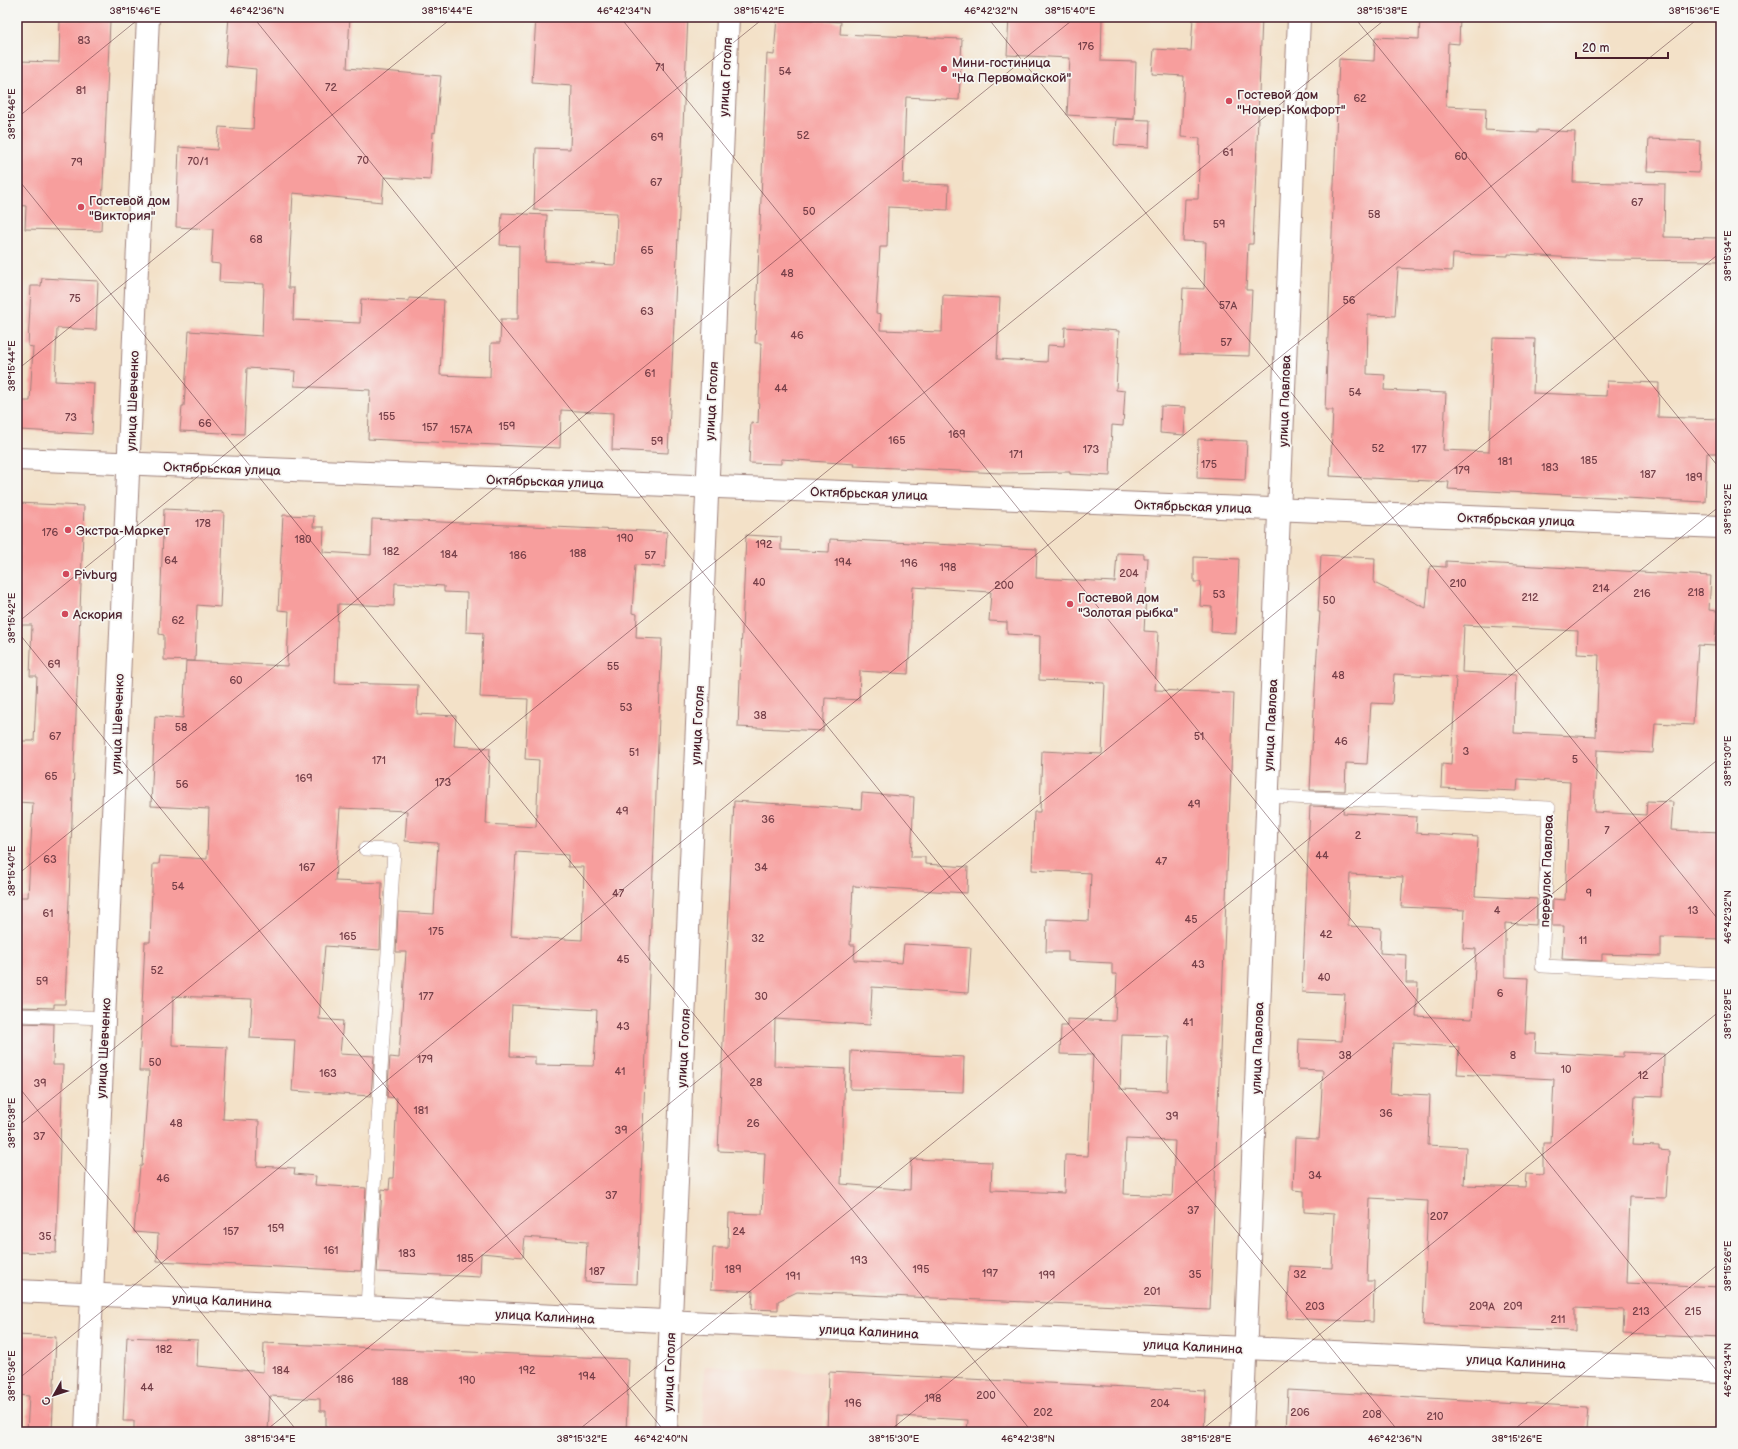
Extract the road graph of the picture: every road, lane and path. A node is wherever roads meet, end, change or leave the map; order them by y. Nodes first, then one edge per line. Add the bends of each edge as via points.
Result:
1 (148, 17) edge
2 (728, 17) edge
3 (1298, 17) edge
4 (17, 459) edge
5 (129, 464) junction
6 (708, 487) junction
7 (1280, 510) junction
8 (1721, 528) edge
9 (1267, 796) junction
10 (365, 849) dead end
11 (1721, 974) edge
12 (17, 1015) edge
13 (104, 1018) junction
14 (17, 1291) edge
15 (92, 1294) junction
16 (367, 1307) junction
17 (671, 1322) junction
18 (1245, 1349) junction
19 (1721, 1370) edge
20 (86, 1432) edge
21 (666, 1432) edge
22 (1242, 1432) edge

1 - 5 street, улица Шевченко
2 - 6 street, улица Гоголя
3 - 7 street, улица Павлова
4 - 5 street, Октябрьская улица
5 - 6 street, Октябрьская улица
5 - 13 street, улица Шевченко
6 - 7 street, Октябрьская улица
6 - 17 street, улица Гоголя
7 - 8 street, Октябрьская улица
7 - 9 street, улица Павлова
9 - 11 lane, переулок Павлова via 1548,808 1542,966
9 - 18 street, улица Павлова
10 - 16 lane via 394,850
12 - 13 lane
13 - 15 street, улица Шевченко
14 - 15 street, улица Калинина
15 - 16 street, улица Калинина
15 - 20 street, улица Шевченко
16 - 17 street, улица Калинина
17 - 18 street, улица Калинина
17 - 21 street, улица Гоголя
18 - 19 street, улица Калинина
18 - 22 street, улица Павлова

